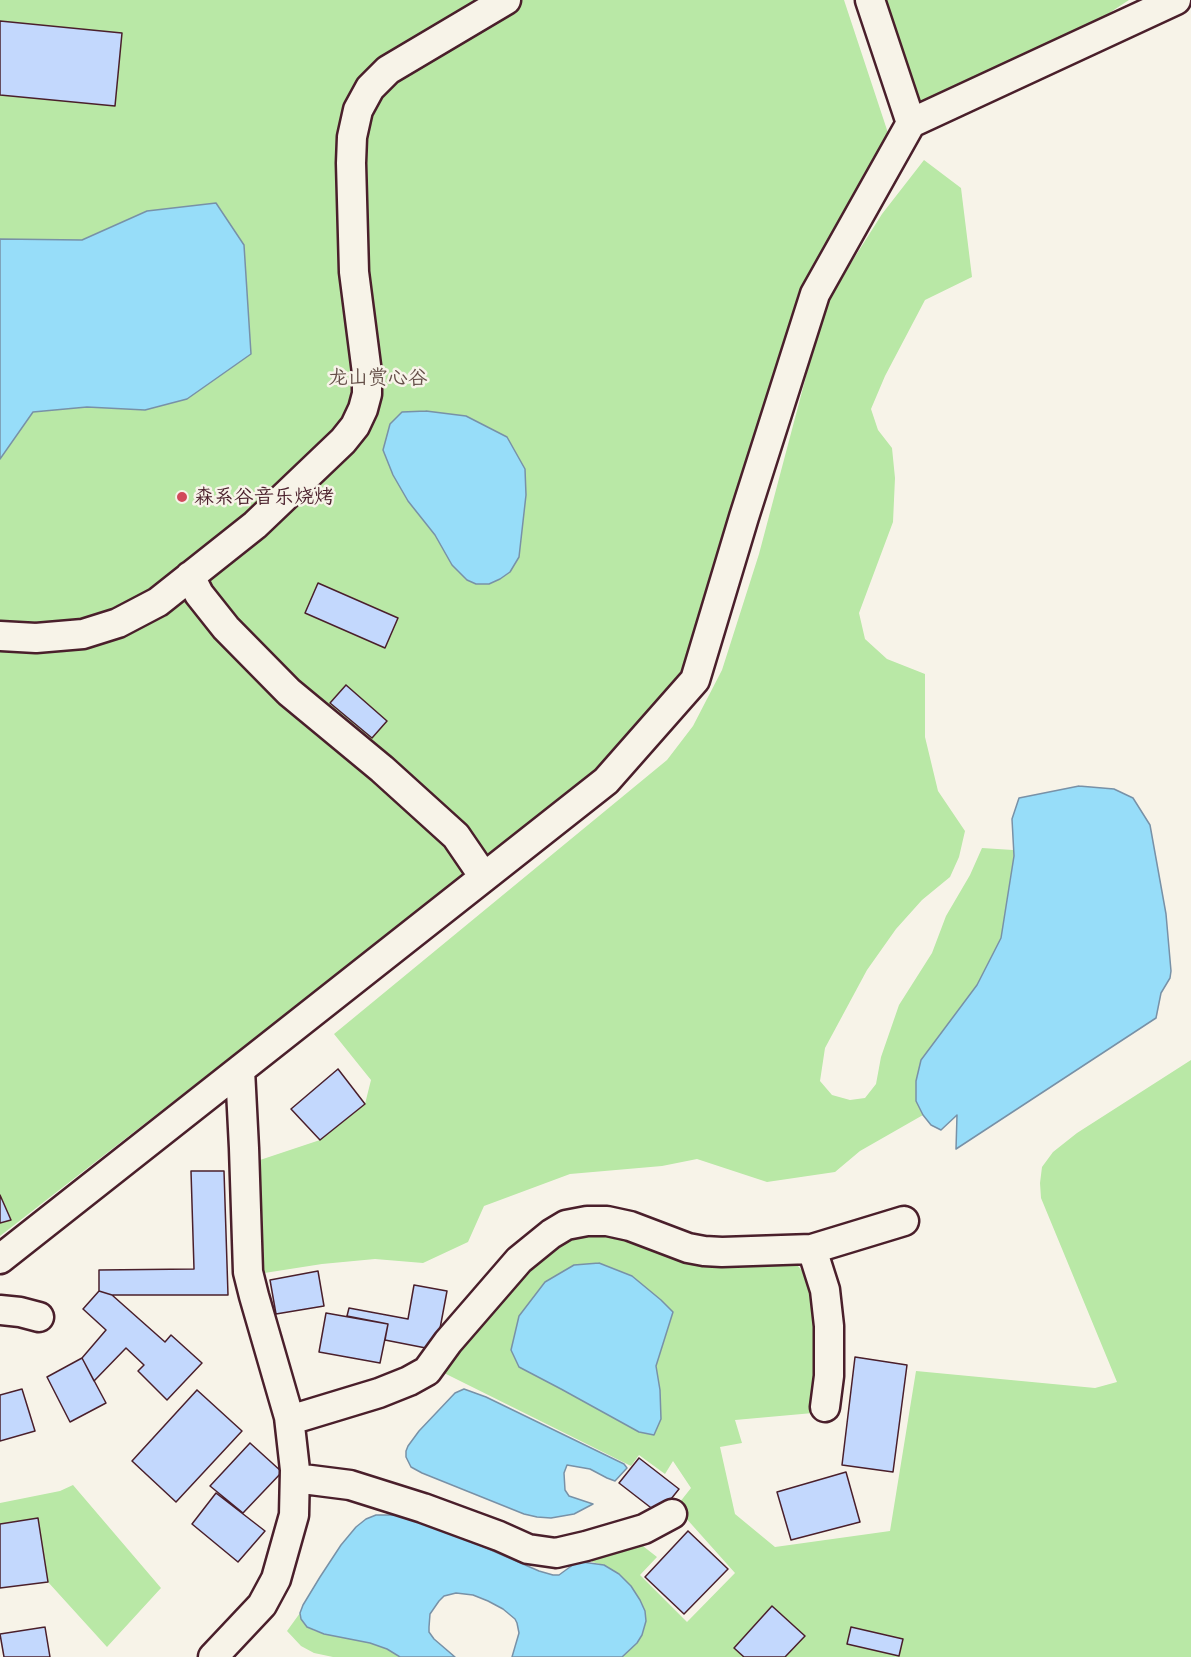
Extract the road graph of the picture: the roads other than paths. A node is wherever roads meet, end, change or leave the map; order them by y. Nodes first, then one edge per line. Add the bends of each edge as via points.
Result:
1 (506, 0) edge
2 (870, 0) edge
3 (1176, 0) edge
4 (911, 123) junction
5 (190, 576) junction
6 (0, 636) edge
7 (484, 877) junction
8 (240, 1070) junction
9 (904, 1221) dead end
10 (812, 1249) junction
11 (0, 1259) edge
12 (0, 1310) edge
13 (39, 1317) dead end
14 (825, 1407) dead end
15 (290, 1420) junction
16 (295, 1478) junction
17 (672, 1514) dead end
18 (213, 1657) edge

1 - 5 street via 388,70 369,88 358,110 351,163 354,272 368,373 363,409 343,441 255,525
2 - 4 street
3 - 4 street
4 - 7 street via 814,294 695,680 606,781
5 - 6 street via 158,602 118,623 83,634
5 - 7 street via 226,628 289,692 456,836
7 - 8 street
8 - 11 street
8 - 15 street via 248,1272
9 - 10 street
10 - 14 street via 825,1290 829,1326
10 - 15 street via 704,1251 607,1221 566,1225 519,1260 427,1371 379,1393
12 - 13 street
15 - 16 street
16 - 17 street via 350,1485 423,1508 528,1549 556,1553 644,1529
16 - 18 street via 294,1515 276,1579 262,1605

